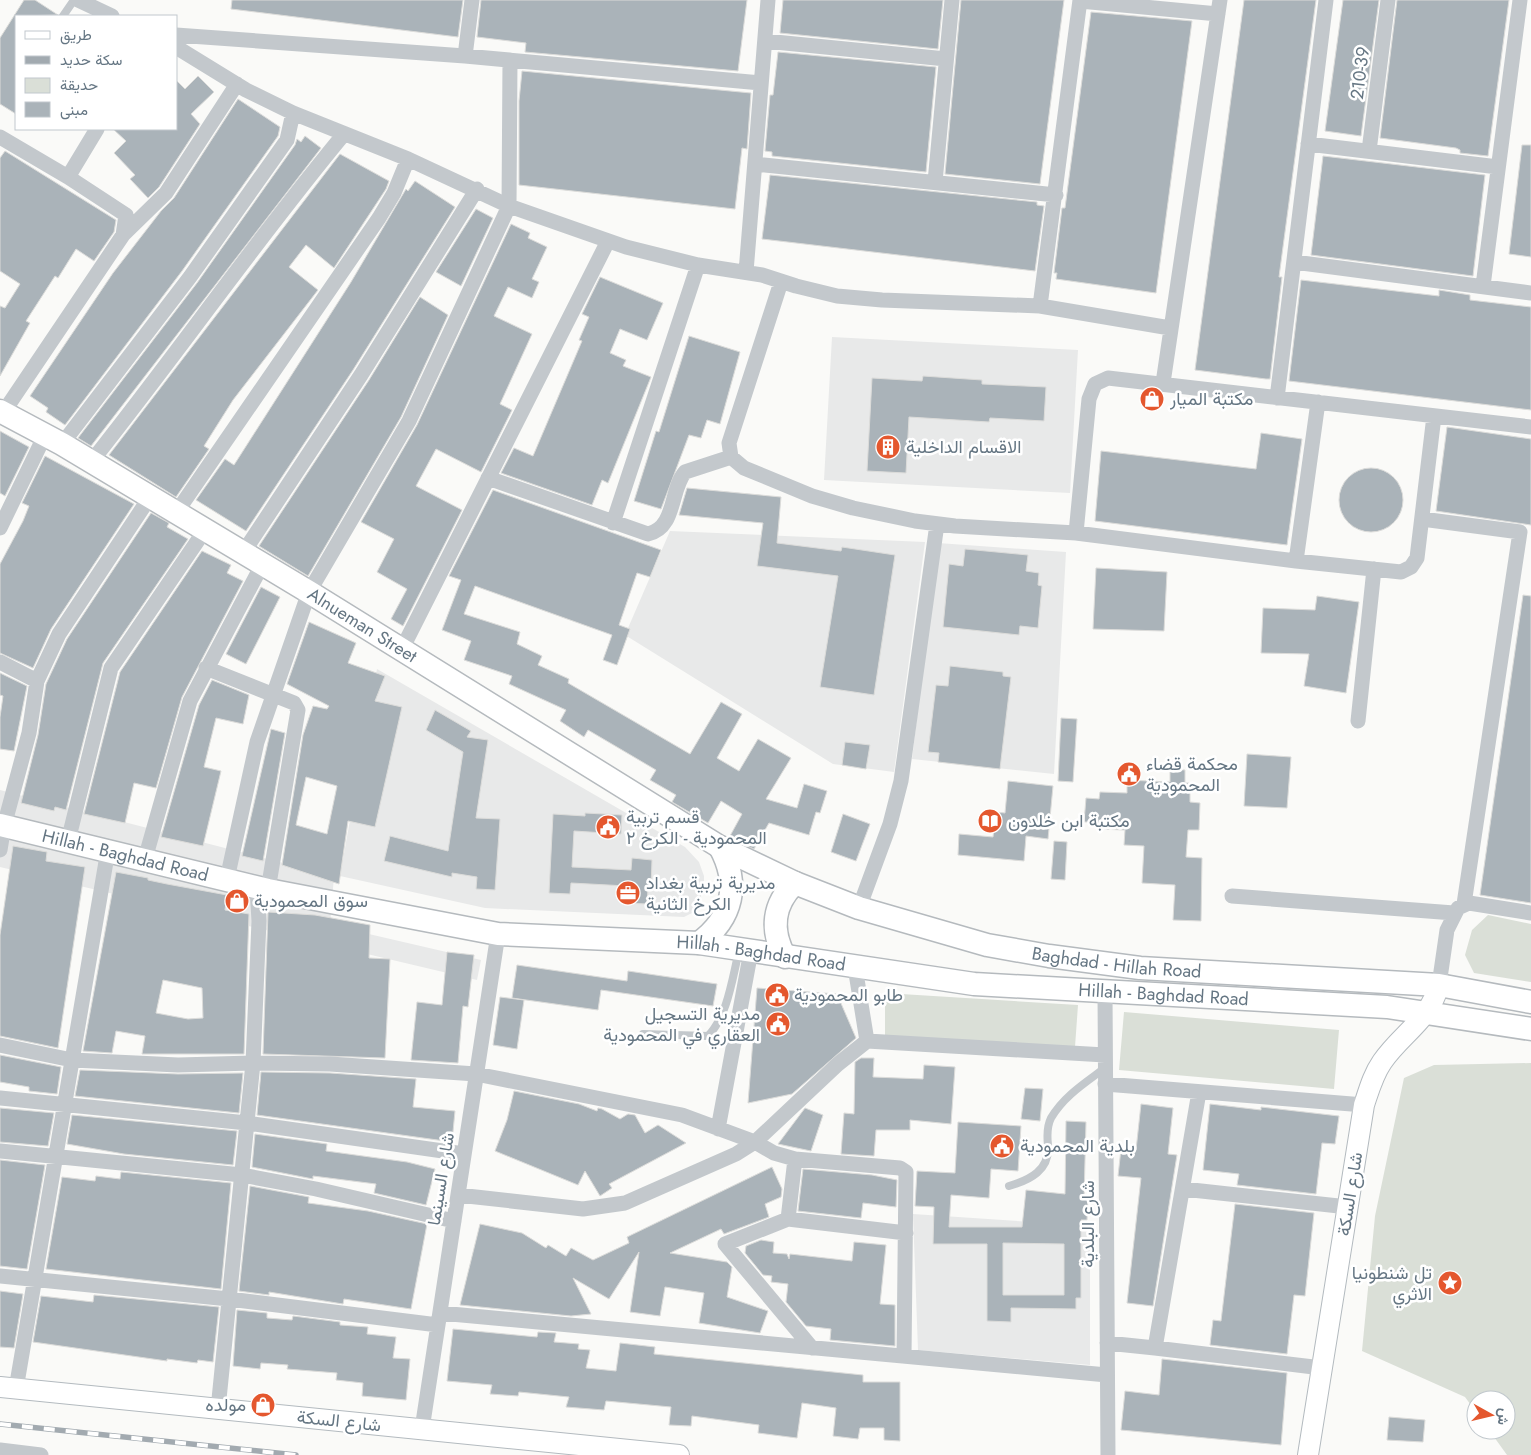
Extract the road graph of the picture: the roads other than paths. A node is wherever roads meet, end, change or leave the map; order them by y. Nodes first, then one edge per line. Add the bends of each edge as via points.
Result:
1 (76, 0) edge
2 (472, 0) edge
3 (768, 0) edge
4 (952, 0) edge
5 (1080, 0) edge
6 (1326, 0) edge
7 (1388, 0) edge
8 (1520, 0) edge
9 (1219, 7) edge
10 (108, 10) edge
11 (64, 15) edge
12 (178, 36) edge
13 (765, 42) junction
14 (178, 47) edge
15 (465, 56) junction
16 (946, 59) junction
17 (510, 60) junction
18 (761, 83) junction
19 (237, 84) junction
20 (293, 113) junction
21 (97, 130) edge
22 (344, 134) junction
23 (0, 137) edge
24 (1308, 144) junction
25 (1369, 151) junction
26 (408, 159) junction
27 (755, 164) junction
28 (1498, 167) junction
29 (68, 177) junction
30 (935, 182) junction
31 (477, 189) junction
32 (1056, 195) junction
33 (509, 206) junction
34 (123, 235) junction
35 (608, 241) junction
36 (1294, 262) junction
37 (698, 265) junction
38 (746, 272) junction
39 (781, 282) junction
40 (1483, 286) junction
41 (1531, 293) edge
42 (1040, 306) junction
43 (1170, 328) junction
44 (1163, 383) junction
45 (1277, 398) junction
46 (1318, 402) junction
47 (1, 412) edge
48 (1434, 416) junction
49 (1531, 428) edge
50 (53, 440) junction
51 (731, 457) junction
52 (91, 462) junction
53 (488, 478) junction
54 (150, 496) junction
55 (176, 513) junction
56 (2, 517) edge
57 (1422, 519) junction
58 (613, 523) junction
59 (936, 524) junction
60 (205, 530) junction
61 (1076, 533) junction
62 (243, 553) junction
63 (1296, 561) junction
64 (262, 565) junction
65 (1374, 569) junction
66 (309, 592) junction
67 (402, 649) junction
68 (0, 662) edge
69 (206, 668) junction
70 (37, 681) junction
71 (273, 695) junction
72 (1358, 721) dead end
73 (2, 826) edge
74 (68, 841) junction
75 (720, 847) junction
76 (0, 850) edge
77 (108, 850) junction
78 (145, 859) junction
79 (227, 879) junction
80 (795, 883) junction
81 (262, 888) junction
82 (1232, 896) dead end
83 (859, 908) junction
84 (1459, 908) junction
85 (1531, 913) edge
86 (498, 934) junction
87 (699, 943) junction
88 (745, 950) junction
89 (785, 957) junction
90 (855, 967) junction
91 (1439, 985) junction
92 (1105, 993) junction
93 (1531, 1002) edge
94 (1428, 1012) junction
95 (1531, 1028) edge
96 (643, 1034) dead end
97 (867, 1041) junction
98 (0, 1045) edge
99 (72, 1060) junction
100 (1105, 1062) junction
101 (253, 1063) junction
102 (476, 1074) junction
103 (1105, 1084) junction
104 (1199, 1092) junction
105 (0, 1098) edge
106 (64, 1104) junction
107 (1364, 1105) junction
108 (247, 1123) junction
109 (718, 1129) junction
110 (755, 1142) junction
111 (0, 1151) edge
112 (464, 1154) junction
113 (56, 1156) junction
114 (795, 1159) junction
115 (242, 1175) junction
116 (1009, 1186) dead end
117 (1183, 1189) junction
118 (458, 1195) junction
119 (1348, 1207) junction
120 (788, 1219) junction
121 (454, 1221) junction
122 (906, 1233) junction
123 (0, 1276) edge
124 (34, 1279) junction
125 (229, 1300) junction
126 (439, 1319) junction
127 (1107, 1344) junction
128 (812, 1348) junction
129 (1155, 1348) junction
130 (904, 1356) junction
131 (1322, 1368) junction
132 (1107, 1375) junction
133 (8, 1388) edge
134 (218, 1409) junction
135 (422, 1429) junction
136 (0, 1450) edge
137 (41, 1455) edge
138 (679, 1455) edge
139 (1108, 1455) edge
140 (1308, 1455) edge

1 - 10 street
1 - 11 lane
2 - 15 street
3 - 13 street
4 - 16 street
5 - 9 street
5 - 32 street
6 - 24 street
7 - 25 street, 210-39
8 - 28 street
9 - 43 street
12 - 15 street
13 - 16 street
13 - 18 street
14 - 19 street
15 - 17 street
16 - 30 street
17 - 18 street
17 - 33 street
18 - 27 street
19 - 20 street
19 - 34 street via 166,192
20 - 22 street
20 - 50 street via 287,140 190,277
21 - 29 street
22 - 26 street
22 - 52 street
23 - 29 street
24 - 25 street
24 - 36 street
25 - 28 street
26 - 31 street
26 - 55 street via 379,218
27 - 30 street
27 - 38 street
28 - 40 street
29 - 34 street via 126,215
30 - 32 street
31 - 33 street
31 - 62 street via 362,375
32 - 42 street
33 - 35 street
33 - 66 street via 409,420
34 - 47 street
35 - 37 street
35 - 53 street
36 - 40 street
36 - 45 street
37 - 38 street
37 - 58 street
38 - 39 street
39 - 42 street via 859,298
39 - 51 street via 729,443
40 - 41 street
42 - 43 street
43 - 44 street
44 - 45 street
44 - 61 street via 1108,378 1095,384 1089,399
45 - 46 street
46 - 48 street
46 - 63 street
47 - 50 main road, Alnueman Street
48 - 49 street
48 - 57 street
50 - 52 main road, Alnueman Street
50 - 56 street
51 - 58 street via 685,472 666,521 657,531 643,534
51 - 59 street via 744,468 812,496 853,508
52 - 54 main road, Alnueman Street
53 - 58 street
53 - 67 street
54 - 55 main road, Alnueman Street
54 - 70 street via 59,634
55 - 60 main road, Alnueman Street
57 - 65 street via 1418,558 1411,567 1401,572
57 - 84 street via 1520,532
59 - 61 street
59 - 83 street via 901,782 890,824
60 - 62 main road, Alnueman Street
60 - 74 street via 111,668
61 - 63 street
62 - 64 main road, Alnueman Street
63 - 65 street
64 - 66 main road, Alnueman Street
64 - 69 street
65 - 72 street
66 - 67 main road, Alnueman Street
66 - 71 street
67 - 75 main road, Alnueman Street
68 - 70 street
69 - 71 street
69 - 78 street via 190,701
70 - 73 street via 24,756
71 - 79 street via 257,742
71 - 81 street via 294,703 298,710
73 - 74 main road, Hillah - Baghdad Road
73 - 76 street
74 - 77 main road, Hillah - Baghdad Road
75 - 80 main road, Baghdad - Hillah Road
75 - 87 main road via 731,872 730,900 719,925
77 - 78 main road, Hillah - Baghdad Road
77 - 99 street
78 - 79 main road, Hillah - Baghdad Road
79 - 81 main road, Hillah - Baghdad Road
80 - 83 main road, Baghdad - Hillah Road
80 - 89 main road via 780,901 775,918 776,935
81 - 86 main road, Hillah - Baghdad Road
81 - 101 street
82 - 84 street
83 - 91 main road, Baghdad - Hillah Road via 987,945 1049,956 1140,968
84 - 85 street via 1474,904
84 - 91 street via 1447,930
86 - 87 main road, Hillah - Baghdad Road
86 - 102 street, شارع السينما
87 - 88 main road, Hillah - Baghdad Road
88 - 89 main road, Hillah - Baghdad Road
88 - 96 lane via 723,1010 708,1036
88 - 109 street
89 - 90 main road, Hillah - Baghdad Road
90 - 92 main road, Hillah - Baghdad Road via 974,984
90 - 97 street
91 - 93 main road, Baghdad - Hillah Road
91 - 94 street, شارع السكة
92 - 94 main road, Hillah - Baghdad Road via 1387,1007
92 - 100 street, شارع البلدية
94 - 95 main road, Hillah - Baghdad Road
94 - 107 street, شارع السكة via 1382,1063
97 - 100 street
97 - 110 street
98 - 99 street
99 - 101 street via 178,1065
99 - 106 street
100 - 103 street, شارع البلدية
100 - 116 lane via 1073,1091 1050,1120 1048,1148 1038,1173
101 - 102 street via 330,1064
101 - 108 street
102 - 109 street via 682,1115
102 - 112 street, شارع السينما
103 - 104 street
103 - 127 street, شارع البلدية
104 - 107 street
104 - 117 street
105 - 106 street
106 - 108 street
106 - 113 street
107 - 119 street, شارع السكة
108 - 112 street
108 - 115 street
109 - 110 street
110 - 114 street via 774,1153
110 - 118 street via 736,1154 625,1203 583,1210
111 - 113 street
112 - 118 street, شارع السينما
113 - 115 street
113 - 124 street
114 - 120 street
114 - 122 street via 900,1168 906,1172
115 - 121 street
115 - 125 street
117 - 119 street
117 - 129 street
118 - 121 street, شارع السينما
119 - 131 street, شارع السكة
120 - 122 street
120 - 128 street via 725,1244
121 - 126 street, شارع السينما
122 - 130 street
123 - 124 street
124 - 125 street
124 - 133 street
125 - 126 street
125 - 134 street
126 - 128 street
126 - 135 street, شارع السينما
127 - 129 street
127 - 132 street, شارع البلدية
128 - 130 street
129 - 131 street
130 - 132 street
131 - 140 street, شارع السكة
132 - 139 street, شارع البلدية
133 - 134 street, شارع السكة
134 - 135 street, شارع السكة
135 - 138 street, شارع السكة
136 - 137 street

